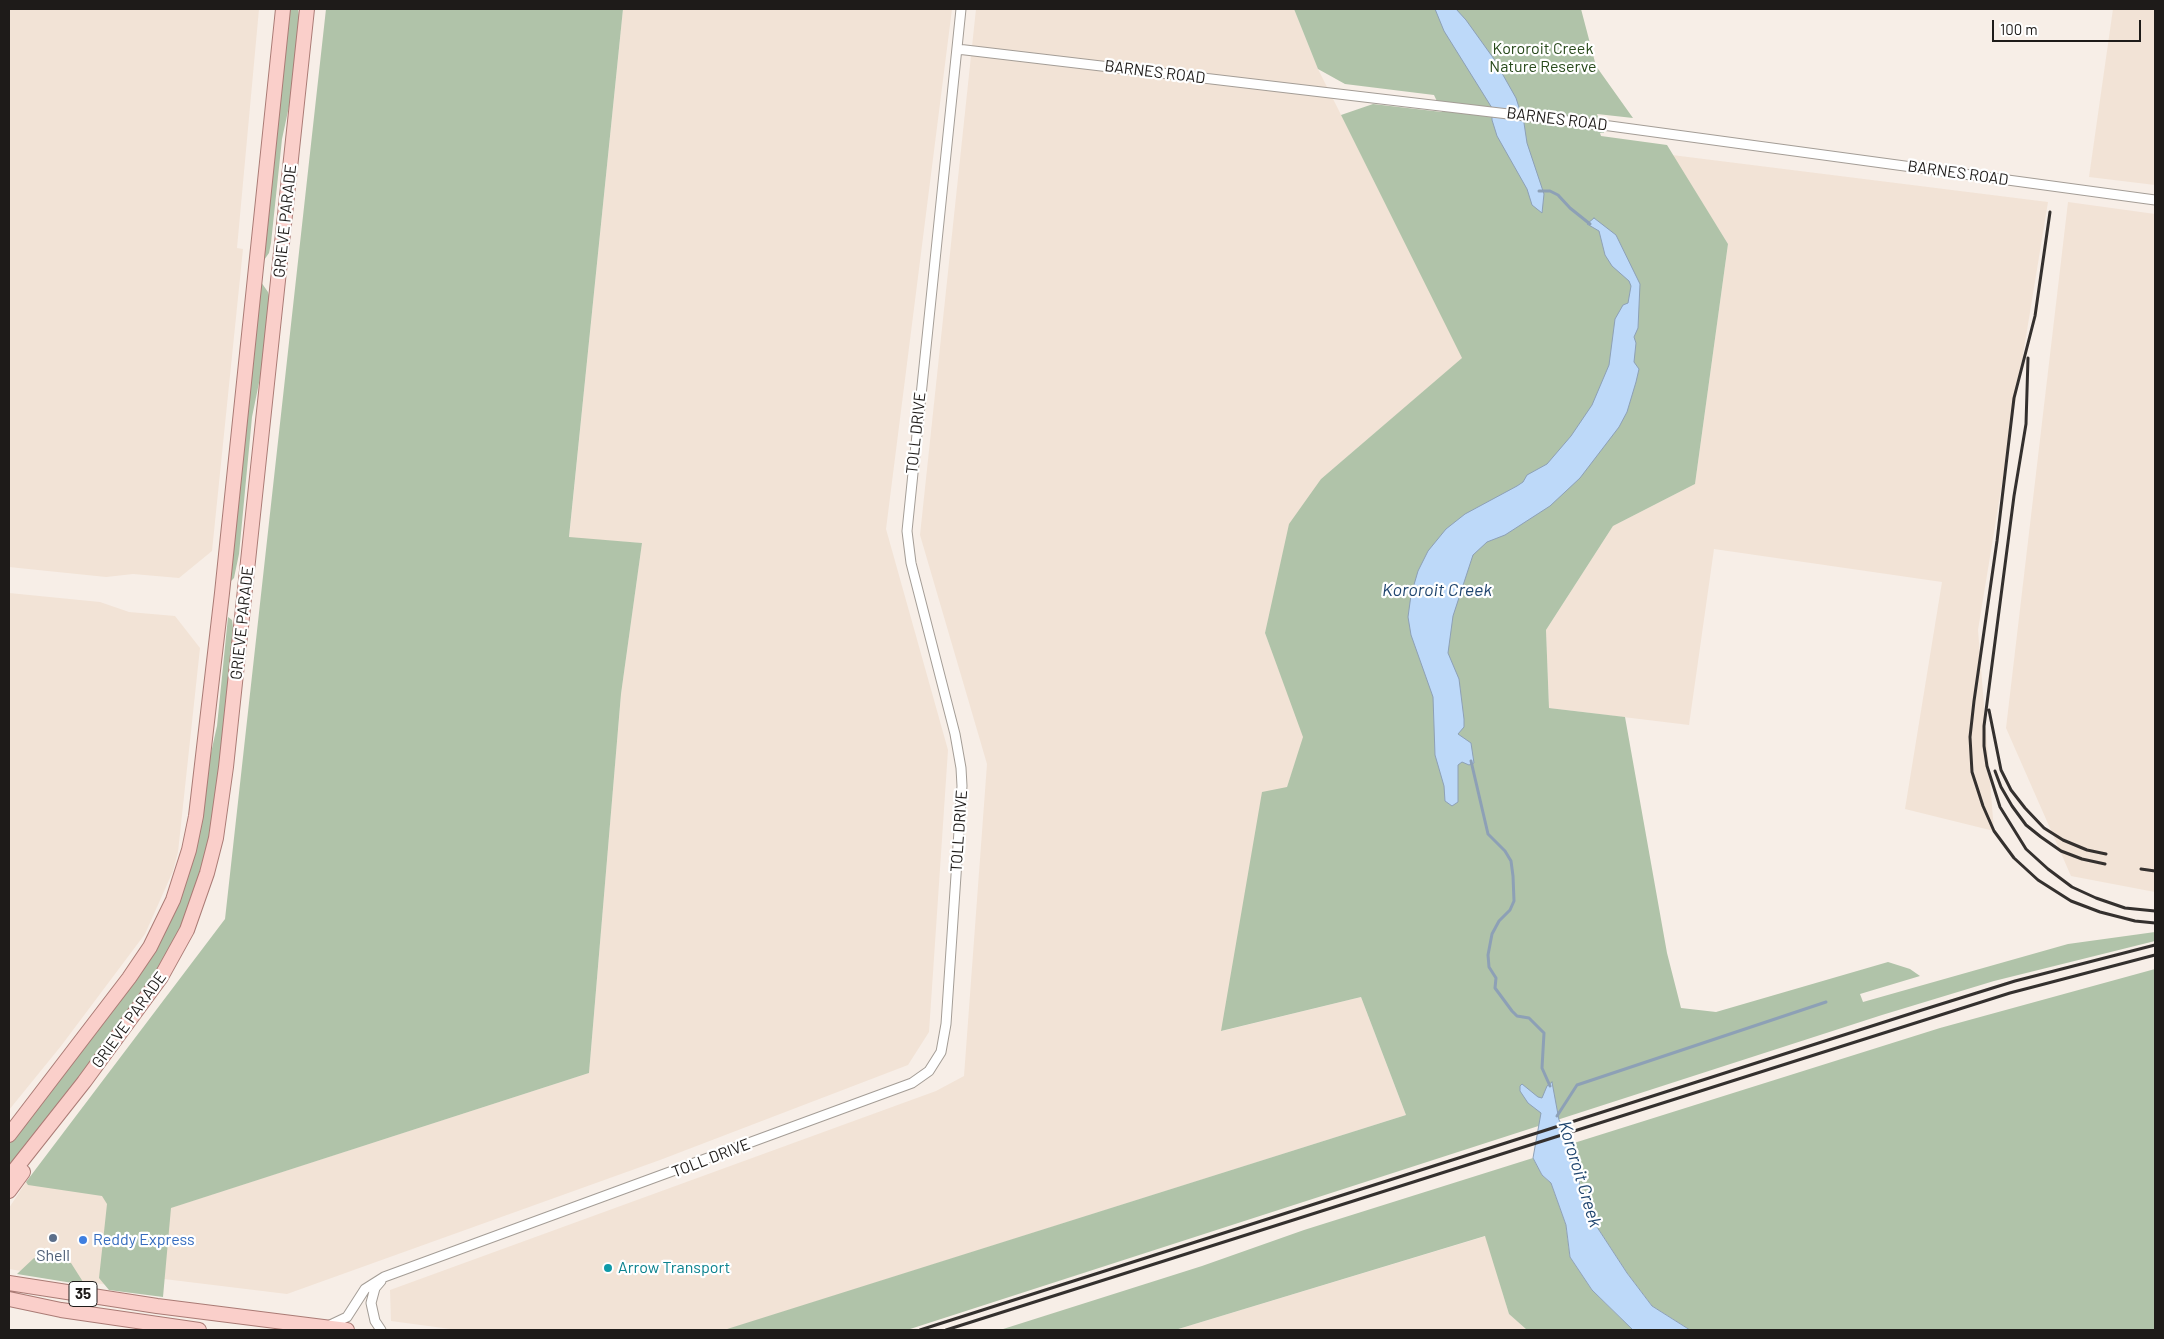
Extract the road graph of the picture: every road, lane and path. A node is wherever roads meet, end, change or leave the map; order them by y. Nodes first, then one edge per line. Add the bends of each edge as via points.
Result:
1 (283, 9) edge
2 (308, 9) edge
3 (961, 11) edge
4 (957, 48) junction
5 (2155, 200) edge
6 (9, 1135) edge
7 (10, 1185) edge
8 (384, 1277) junction
9 (9, 1283) edge
10 (9, 1299) edge
11 (309, 1325) junction
12 (199, 1330) edge
13 (347, 1330) edge
14 (381, 1330) edge

1 - 6 main road, GRIEVE PARADE via 222,593 196,816 189,850 172,900 150,947
2 - 7 main road, GRIEVE PARADE via 216,838 196,907 175,953 148,997 84,1082 67,1114
3 - 4 street, TOLL DRIVE
4 - 5 street, BARNES ROAD via 1605,126
4 - 8 street, TOLL DRIVE via 907,531 911,563 961,768 946,1024 941,1052 929,1071 912,1083
8 - 11 street, TOLL DRIVE via 364,1289 351,1312 340,1322 331,1326
8 - 14 street via 375,1288 372,1303 375,1321
9 - 11 main road, 35
10 - 12 main road, 35
11 - 13 main road, 35

